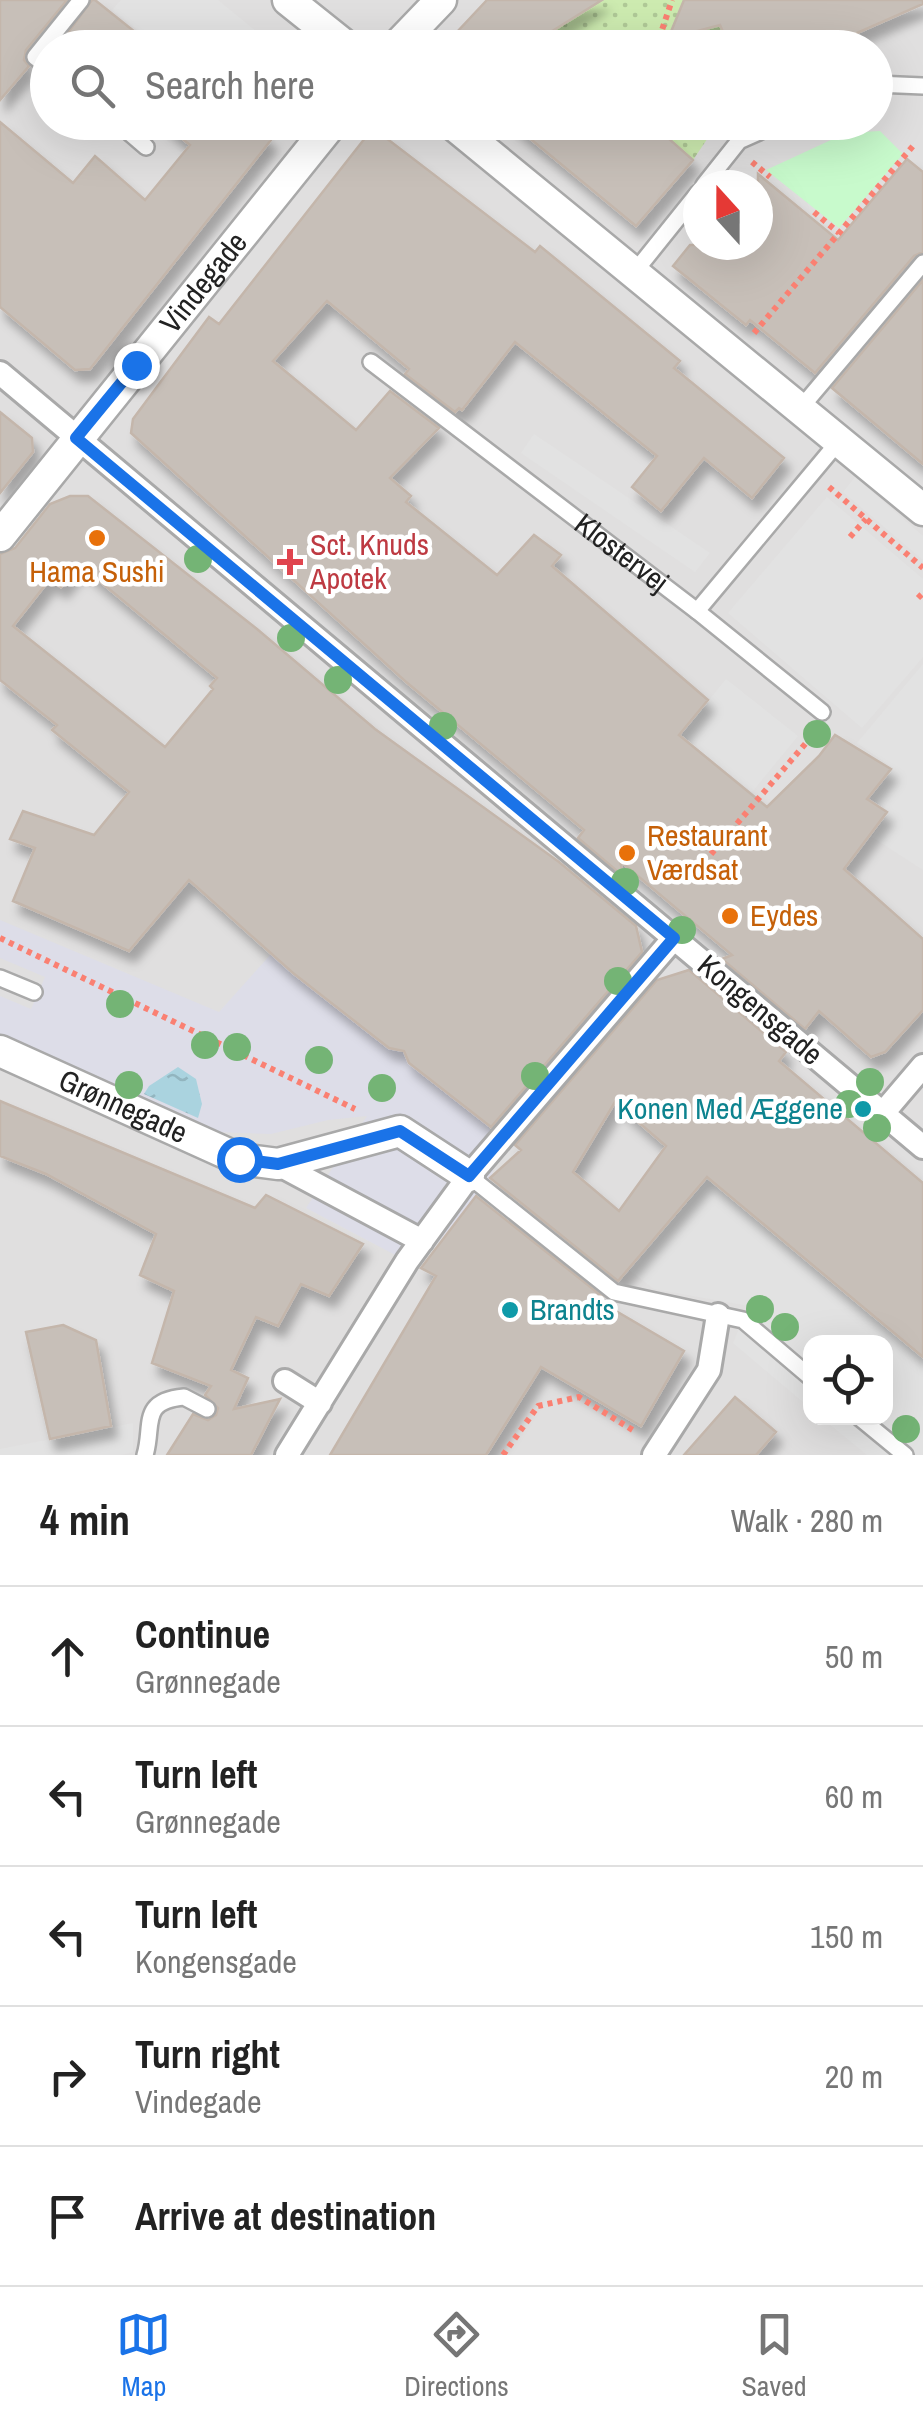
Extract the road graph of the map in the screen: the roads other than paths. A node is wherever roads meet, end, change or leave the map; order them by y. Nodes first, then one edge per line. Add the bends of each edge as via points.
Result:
1 (81, 0) edge
2 (288, 0) edge
3 (441, 0) edge
4 (56, 30) edge
5 (326, 30) edge
6 (412, 30) edge
7 (893, 85) edge
8 (923, 86) edge
9 (138, 140) edge
10 (317, 140) edge
11 (472, 140) edge
12 (741, 140) edge
13 (146, 147) dead end
14 (716, 170) edge
15 (683, 212) edge
16 (923, 263) edge
17 (633, 274) junction
18 (371, 362) dead end
19 (0, 373) edge
20 (799, 410) junction
21 (76, 438) junction
22 (839, 442) junction
23 (923, 510) edge
24 (0, 536) edge
25 (698, 611) junction
26 (822, 712) road end
27 (674, 938) junction
28 (0, 978) edge
29 (34, 992) dead end
30 (0, 1051) edge
31 (923, 1066) edge
32 (883, 1112) junction
33 (923, 1147) edge
34 (278, 1164) junction
35 (473, 1170) junction
36 (422, 1241) junction
37 (718, 1316) junction
38 (803, 1371) edge
39 (286, 1382) dead end
40 (320, 1403) junction
41 (208, 1409) dead end
42 (869, 1425) edge
43 (657, 1451) edge
44 (144, 1455) edge
45 (287, 1455) edge
46 (905, 1455) edge

1 - 4 lane
2 - 5 street
3 - 6 street
7 - 8 lane
9 - 13 lane
10 - 21 street, Vindegade
11 - 17 street
12 - 14 lane
15 - 17 lane
16 - 20 lane
17 - 20 street
18 - 25 lane, Klostervej
19 - 21 street, Kongensgade
20 - 22 street
21 - 24 street, Vindegade
21 - 27 street, Kongensgade
22 - 23 street
22 - 25 lane, Klostervej
25 - 26 lane
27 - 32 street, Kongensgade
27 - 35 street
28 - 29 lane
30 - 34 street, Grønnegade via 239,1159
31 - 32 street
32 - 33 street, Kongensgade
34 - 35 street, Grønnegade via 400,1131
34 - 36 street
35 - 36 street
35 - 37 lane via 614,1292
36 - 40 street
37 - 38 lane via 743,1320
37 - 43 street via 709,1370
39 - 40 street
40 - 45 street
41 - 44 lane via 184,1397 166,1400 146,1422
42 - 46 lane

